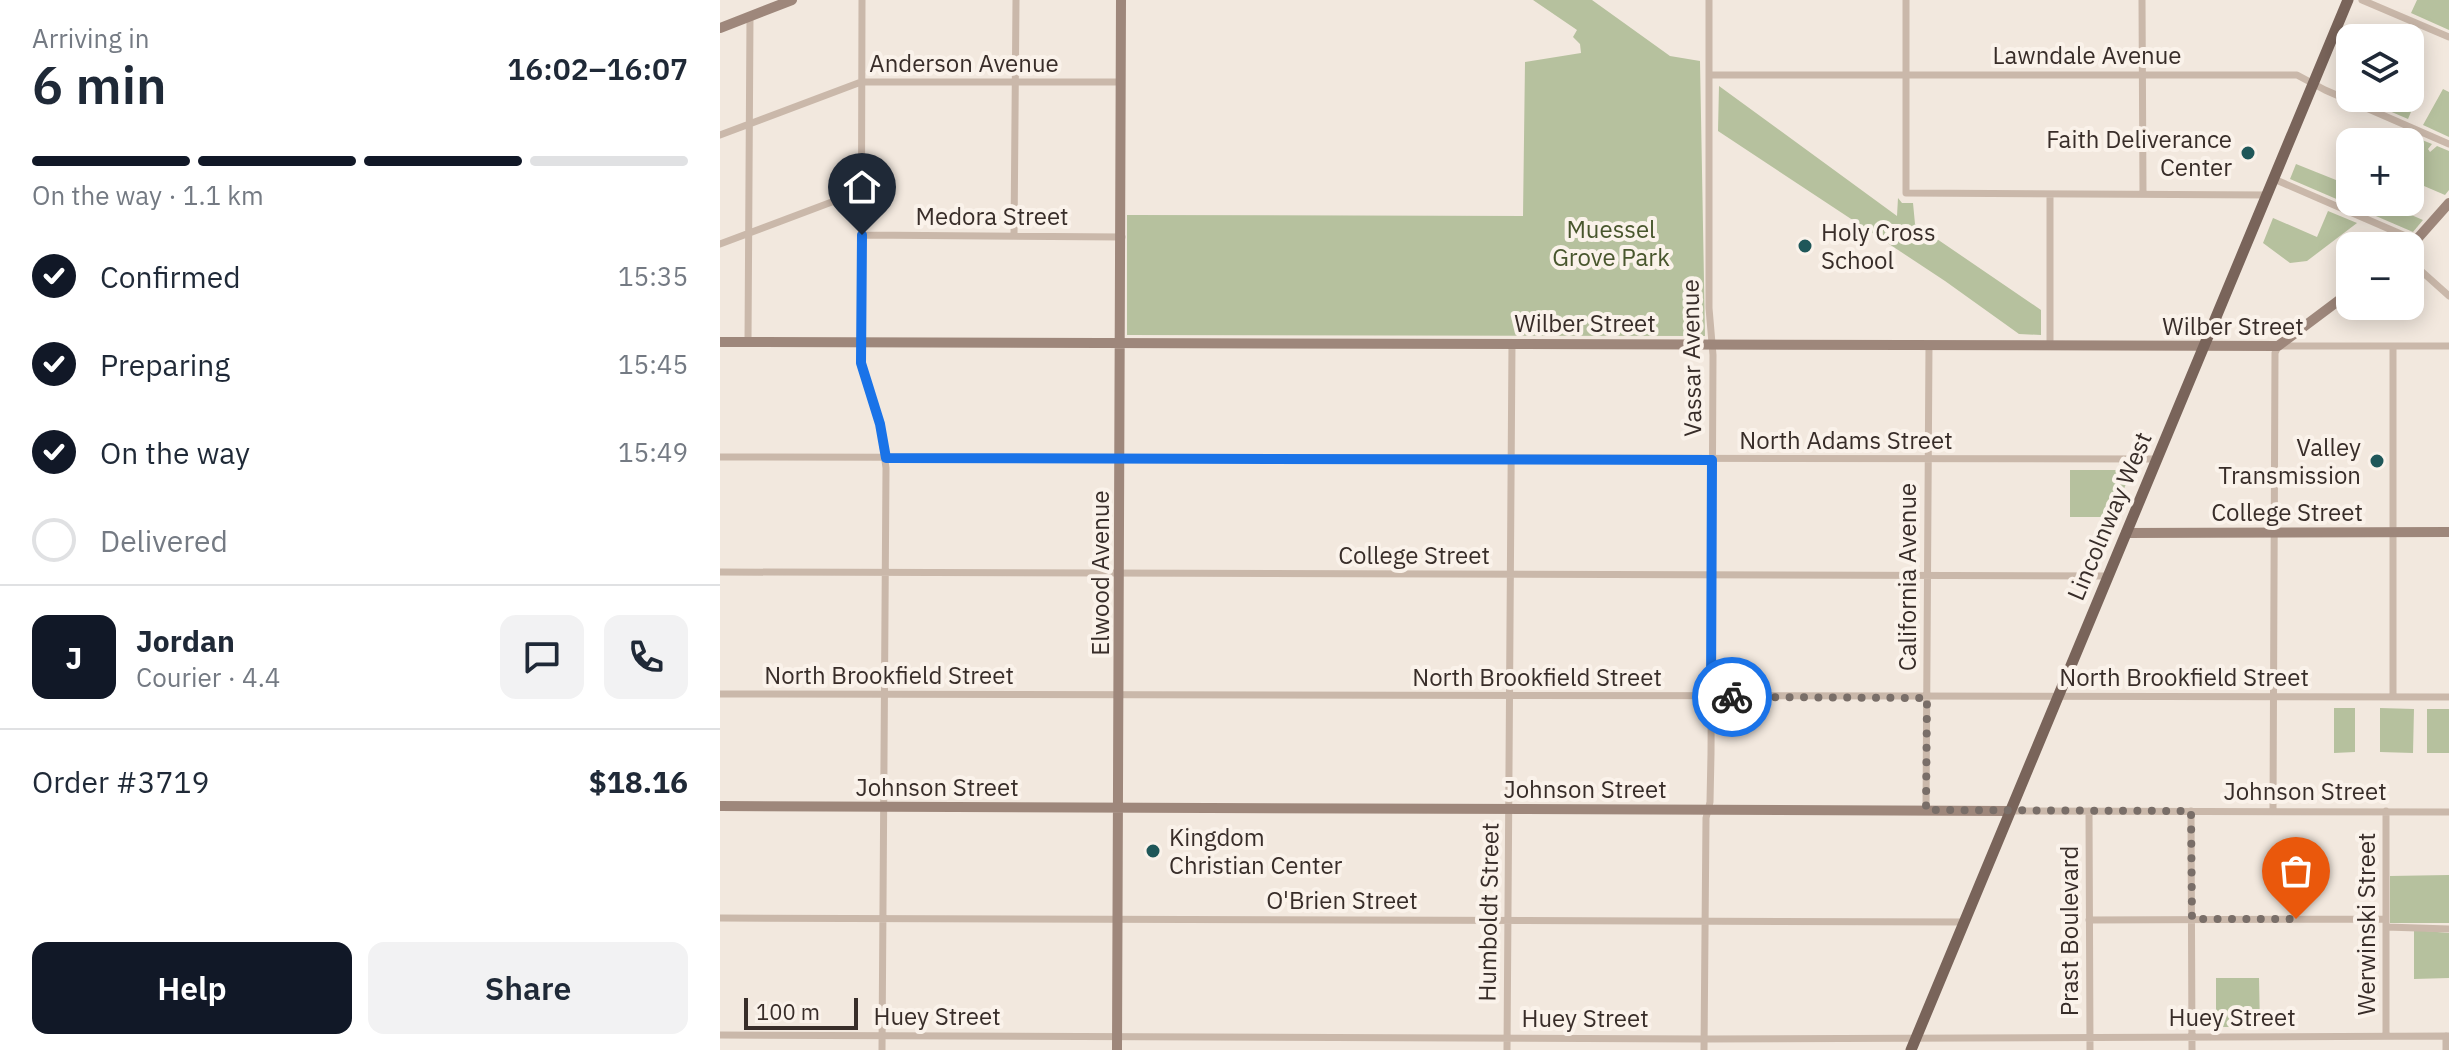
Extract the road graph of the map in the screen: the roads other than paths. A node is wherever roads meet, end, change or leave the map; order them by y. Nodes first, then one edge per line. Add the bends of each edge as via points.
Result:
1 (792, 0) edge
2 (862, 0) edge
3 (1016, 0) edge
4 (1121, 0) edge
5 (1709, 0) edge
6 (1906, 0) edge
7 (2142, 0) edge
8 (2348, 0) edge
9 (2362, 0) edge
10 (750, 16) junction
11 (720, 28) edge
12 (2449, 37) edge
13 (1709, 75) junction
14 (1906, 75) junction
15 (2142, 75) junction
16 (861, 82) junction
17 (1016, 82) junction
18 (1121, 82) junction
19 (2314, 83) junction
20 (749, 124) junction
21 (720, 135) edge
22 (2449, 144) edge
23 (2274, 179) junction
24 (861, 191) junction
25 (2050, 194) junction
26 (2143, 194) junction
27 (2268, 195) junction
28 (2449, 203) edge
29 (2387, 232) edge
30 (2424, 232) edge
31 (749, 233) junction
32 (862, 235) junction
33 (1014, 236) junction
34 (1122, 237) junction
35 (720, 244) edge
36 (2424, 274) edge
37 (2449, 296) edge
38 (2336, 302) edge
39 (720, 342) edge
40 (748, 342) junction
41 (861, 343) junction
42 (1512, 343) junction
43 (1121, 344) junction
44 (1712, 344) junction
45 (1929, 345) junction
46 (2050, 345) junction
47 (2204, 346) junction
48 (2278, 346) junction
49 (2449, 346) edge
50 (2393, 347) junction
51 (720, 457) edge
52 (886, 458) junction
53 (1120, 459) junction
54 (1511, 459) junction
55 (2157, 459) junction
56 (1712, 460) junction
57 (1928, 460) junction
58 (2275, 532) junction
59 (2393, 532) junction
60 (2449, 532) edge
61 (2126, 533) junction
62 (720, 572) edge
63 (885, 573) junction
64 (1120, 574) junction
65 (1510, 575) junction
66 (1712, 575) junction
67 (1927, 575) junction
68 (2108, 576) junction
69 (720, 694) edge
70 (884, 695) junction
71 (1119, 696) junction
72 (1510, 697) junction
73 (1711, 697) junction
74 (2273, 697) junction
75 (2393, 697) junction
76 (2449, 697) edge
77 (1927, 698) junction
78 (2057, 698) junction
79 (720, 806) edge
80 (883, 807) junction
81 (1119, 808) junction
82 (1509, 808) junction
83 (1709, 809) junction
84 (1926, 810) junction
85 (2010, 811) junction
86 (2089, 811) junction
87 (2191, 811) junction
88 (2273, 811) junction
89 (2386, 811) junction
90 (2449, 812) edge
91 (720, 918) edge
92 (882, 919) junction
93 (2192, 919) junction
94 (1118, 920) junction
95 (1508, 920) junction
96 (2089, 920) junction
97 (1706, 921) junction
98 (1964, 922) junction
99 (2386, 923) junction
100 (2449, 929) edge
101 (720, 1035) edge
102 (882, 1036) junction
103 (1117, 1036) junction
104 (2090, 1036) junction
105 (2386, 1036) junction
106 (2447, 1036) edge
107 (1916, 1037) junction
108 (2192, 1037) junction
109 (1507, 1038) junction
110 (1704, 1039) junction
111 (882, 1050) edge
112 (1117, 1050) edge
113 (1507, 1050) edge
114 (1704, 1050) edge
115 (1911, 1050) edge
116 (2090, 1050) edge
117 (2192, 1050) edge
118 (2446, 1050) edge

1 - 10 street
2 - 16 street
3 - 17 street
4 - 18 street, Elwood Avenue
5 - 13 street, Vassar Avenue
6 - 14 street
7 - 15 street
8 - 19 main road, Lincolnway West
9 - 12 street
10 - 11 street
10 - 20 street
13 - 14 street, Lawndale Avenue
13 - 44 street, Vassar Avenue
14 - 15 street, Lawndale Avenue
14 - 25 street via 1906,193
15 - 19 street, Lawndale Avenue via 2297,75
15 - 26 street
16 - 17 street, Anderson Avenue
16 - 20 street, Anderson Avenue
16 - 24 street
17 - 18 street, Anderson Avenue
17 - 33 street
18 - 34 street, Elwood Avenue
19 - 22 street, Lawndale Avenue
19 - 23 main road, Lincolnway West
20 - 21 street, Anderson Avenue
20 - 31 street
23 - 27 main road, Lincolnway West
23 - 29 street
24 - 31 street
24 - 32 street
25 - 26 street
25 - 46 street
26 - 27 street
27 - 47 main road, Lincolnway West
28 - 30 street
31 - 35 street
31 - 40 street
32 - 33 street, Medora Street
32 - 41 street
33 - 34 street, Medora Street
34 - 43 street, Elwood Avenue
36 - 37 street
38 - 48 street
39 - 40 street, Wilber Street
40 - 41 street, Wilber Street
41 - 43 street, Wilber Street
41 - 52 street via 862,370
42 - 43 street, Wilber Street
42 - 44 street, Wilber Street
42 - 54 street, Humboldt Street
43 - 53 street, Elwood Avenue
44 - 45 street, Wilber Street
44 - 56 street, Vassar Avenue
45 - 46 street, Wilber Street
45 - 57 street, California Avenue
46 - 47 street, Wilber Street
47 - 48 street, Wilber Street
47 - 55 main road, Lincolnway West
48 - 50 street, Wilber Street
48 - 58 street
49 - 50 street, Wilber Street
50 - 59 street
51 - 52 street, North Adams Street
52 - 53 street, North Adams Street
52 - 63 street
53 - 54 street, North Adams Street
53 - 64 street, Elwood Avenue
54 - 56 street, North Adams Street
54 - 65 street, Humboldt Street
55 - 57 street, North Adams Street
55 - 61 main road, Lincolnway West
56 - 57 street, North Adams Street
56 - 66 street, Vassar Avenue
57 - 67 street, California Avenue
58 - 59 street, College Street
58 - 61 street, College Street
58 - 74 street
59 - 60 street, College Street
59 - 75 street
61 - 68 main road, Lincolnway West
62 - 63 street, College Street
63 - 64 street, College Street
63 - 70 street
64 - 65 street, College Street
64 - 71 street, Elwood Avenue
65 - 66 street, College Street
65 - 72 street, Humboldt Street
66 - 67 street, College Street
66 - 73 street, Vassar Avenue
67 - 68 street, College Street
67 - 77 street, California Avenue
68 - 78 main road, Lincolnway West
69 - 70 street, North Brookfield Street
70 - 71 street, North Brookfield Street
70 - 80 street
71 - 72 street, North Brookfield Street
71 - 81 street, Elwood Avenue
72 - 73 street, North Brookfield Street
72 - 82 street, Humboldt Street
73 - 77 street, North Brookfield Street
73 - 83 street, Vassar Avenue
74 - 75 street, North Brookfield Street
74 - 78 street, North Brookfield Street
74 - 88 street
75 - 76 street, North Brookfield Street
77 - 78 street, North Brookfield Street
77 - 84 street, California Avenue
78 - 85 main road, Lincolnway West
79 - 80 street, Johnson Street
80 - 81 street, Johnson Street
80 - 92 street
81 - 82 street, Johnson Street
81 - 94 street, Elwood Avenue
82 - 83 street, Johnson Street
82 - 95 street, Humboldt Street
83 - 84 street, Johnson Street
83 - 97 street, Vassar Avenue
84 - 85 street, Johnson Street
85 - 86 street, Johnson Street
85 - 98 main road, Lincolnway West
86 - 87 street, Johnson Street
86 - 96 street, Prast Boulevard
87 - 88 street, Johnson Street
87 - 93 street
88 - 89 street, Johnson Street
89 - 90 street, Johnson Street
89 - 99 street, Werwinski Street
91 - 92 street, O'Brien Street
92 - 94 street, O'Brien Street
92 - 102 street
93 - 96 street
93 - 99 street
93 - 108 street
94 - 95 street, O'Brien Street
94 - 103 street, Elwood Avenue
95 - 97 street, O'Brien Street
95 - 109 street, Humboldt Street
96 - 104 street, Prast Boulevard
97 - 98 street, O'Brien Street
97 - 110 street, Vassar Avenue
98 - 107 main road, Lincolnway West
99 - 100 street
99 - 105 street, Werwinski Street
101 - 102 street, Huey Street
102 - 103 street, Huey Street
102 - 111 street
103 - 109 street, Huey Street
103 - 112 street, Elwood Avenue
104 - 107 street, Huey Street
104 - 108 street, Huey Street
104 - 116 street, Prast Boulevard
105 - 106 street, Huey Street
105 - 108 street, Huey Street
106 - 118 street
107 - 110 street, Huey Street
107 - 115 main road, Lincolnway West
108 - 117 street
109 - 110 street, Huey Street
109 - 113 street, Humboldt Street
110 - 114 street, Vassar Avenue

